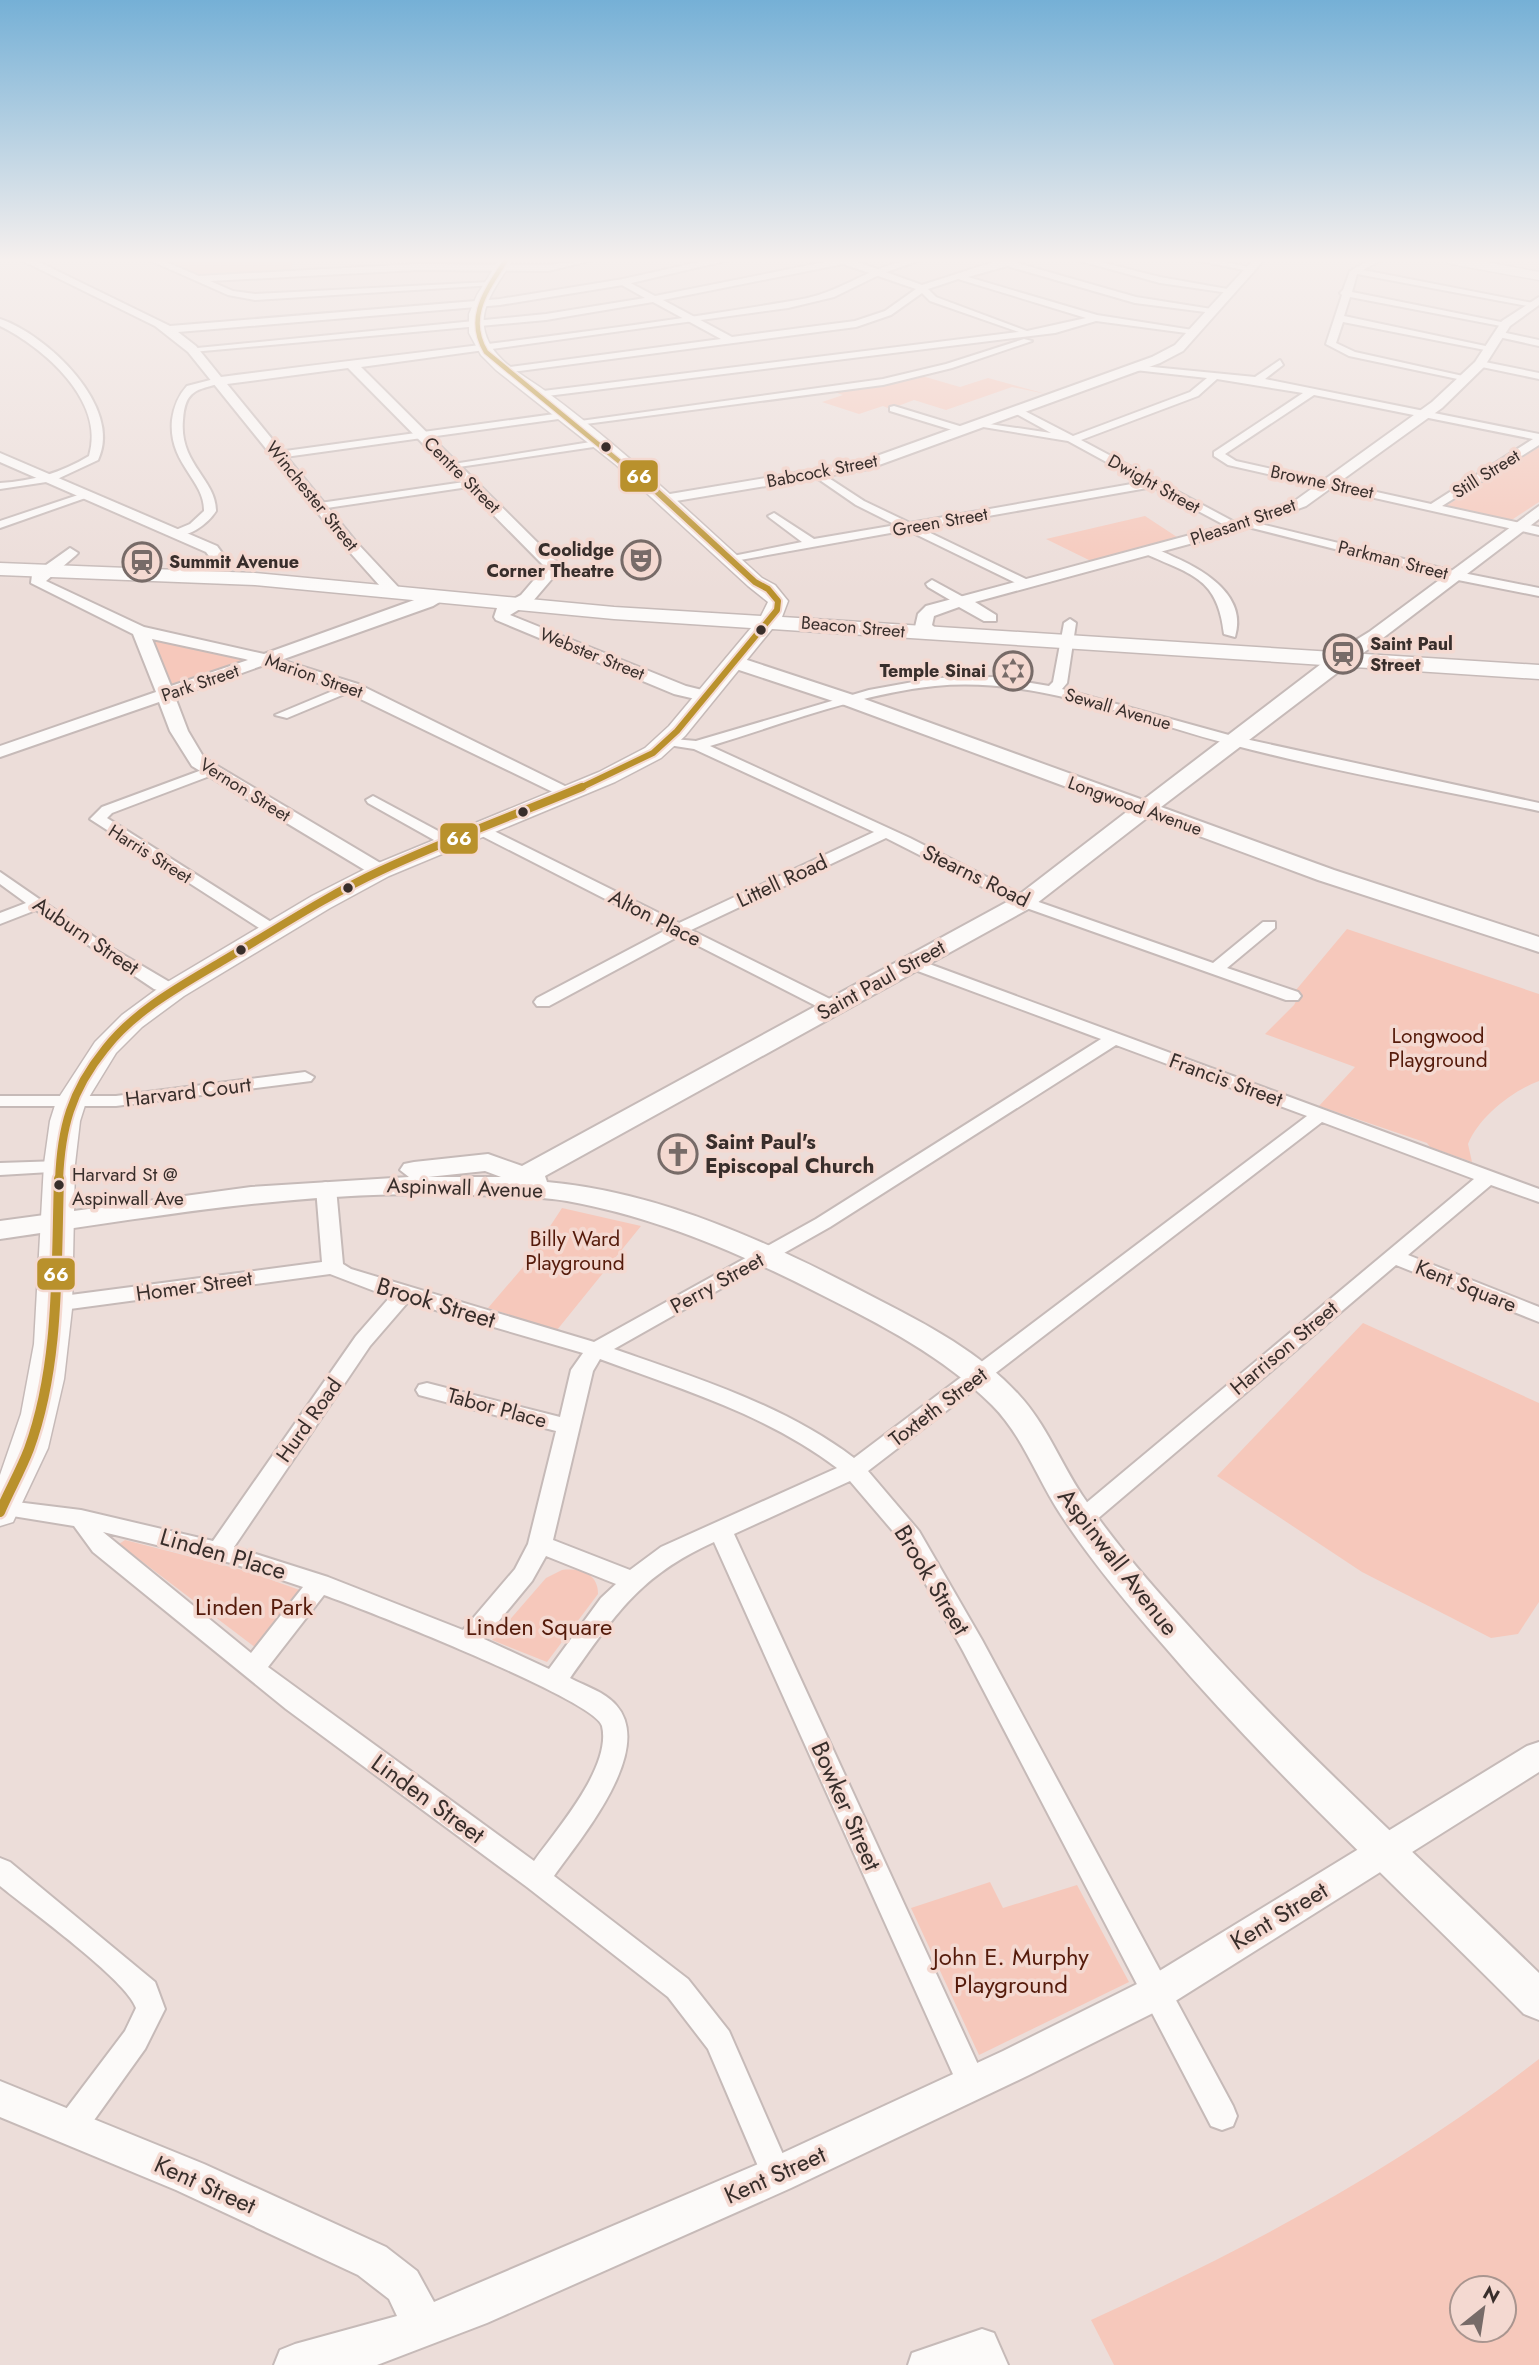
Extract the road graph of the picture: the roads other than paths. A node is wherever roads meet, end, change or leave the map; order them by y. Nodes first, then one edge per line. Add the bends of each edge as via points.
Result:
1 (66, 370) edge
2 (209, 370) edge
3 (297, 370) edge
4 (358, 370) edge
5 (505, 370) edge
6 (726, 370) edge
7 (932, 370) edge
8 (1126, 370) edge
9 (1173, 370) edge
10 (1208, 370) edge
11 (1270, 370) edge
12 (1428, 370) edge
13 (1474, 370) edge
14 (1511, 370) edge
15 (1215, 374) junction
16 (1539, 376) edge
17 (1467, 379) junction
18 (218, 381) junction
19 (1256, 381) junction
20 (1313, 391) junction
21 (539, 394) junction
22 (894, 409) dead end
23 (1017, 410) junction
24 (1426, 412) junction
25 (574, 418) junction
26 (969, 427) junction
27 (423, 436) junction
28 (1074, 439) junction
29 (1539, 439) edge
30 (603, 443) junction
31 (278, 455) junction
32 (0, 457) edge
33 (452, 465) junction
34 (818, 474) junction
35 (51, 479) junction
36 (1331, 483) junction
37 (471, 484) junction
38 (1151, 484) junction
39 (0, 486) edge
40 (88, 495) junction
41 (664, 499) junction
42 (320, 506) junction
43 (1433, 507) junction
44 (1539, 511) edge
45 (774, 516) dead end
46 (0, 525) edge
47 (1242, 526) junction
48 (911, 527) junction
49 (1516, 527) junction
50 (1539, 531) edge
51 (175, 534) junction
52 (813, 544) junction
53 (0, 550) edge
54 (1152, 552) junction
55 (70, 553) junction
56 (729, 558) junction
57 (220, 561) junction
58 (0, 569) edge
59 (379, 573) junction
60 (1453, 575) junction
61 (51, 580) junction
62 (932, 584) dead end
63 (1026, 584) junction
64 (537, 589) junction
65 (394, 592) junction
66 (1539, 592) edge
67 (437, 597) junction
68 (961, 601) junction
69 (515, 604) junction
70 (768, 610) junction
71 (990, 618) junction
72 (930, 623) junction
73 (139, 631) junction
74 (1230, 634) junction
75 (1067, 642) junction
76 (1363, 642) junction
77 (1539, 654) edge
78 (267, 659) junction
79 (1339, 660) junction
80 (734, 662) junction
81 (1539, 672) edge
82 (352, 688) junction
83 (1053, 690) junction
84 (164, 695) junction
85 (704, 696) junction
86 (849, 700) junction
87 (282, 715) dead end
88 (667, 741) junction
89 (1234, 741) junction
90 (697, 745) junction
91 (0, 752) edge
92 (210, 771) junction
93 (568, 792) junction
94 (373, 800) dead end
95 (1539, 807) edge
96 (1146, 809) junction
97 (479, 829) junction
98 (886, 832) junction
99 (447, 842) junction
100 (380, 871) junction
101 (0, 877) edge
102 (1024, 902) junction
103 (38, 904) junction
104 (0, 919) edge
105 (1269, 925) dead end
106 (273, 930) junction
107 (679, 930) junction
108 (1539, 945) edge
109 (913, 963) junction
110 (1216, 969) junction
111 (174, 990) junction
112 (1292, 996) dead end
113 (543, 1002) dead end
114 (832, 1007) junction
115 (1113, 1039) junction
116 (305, 1077) dead end
117 (0, 1101) edge
118 (71, 1102) junction
119 (1321, 1114) junction
120 (578, 1146) junction
121 (481, 1162) junction
122 (60, 1167) junction
123 (0, 1168) edge
124 (1488, 1177) junction
125 (513, 1181) junction
126 (326, 1188) junction
127 (1539, 1196) edge
128 (58, 1222) junction
129 (0, 1230) edge
130 (768, 1254) junction
131 (1394, 1257) junction
132 (333, 1267) junction
133 (404, 1294) junction
134 (55, 1304) junction
135 (1539, 1315) edge
136 (596, 1350) junction
137 (978, 1376) junction
138 (427, 1390) dead end
139 (568, 1427) junction
140 (854, 1470) junction
141 (1, 1510) edge
142 (81, 1519) junction
143 (1081, 1520) junction
144 (721, 1531) junction
145 (540, 1544) junction
146 (219, 1550) junction
147 (634, 1580) junction
148 (320, 1583) junction
149 (466, 1643) junction
150 (254, 1668) junction
151 (554, 1681) junction
152 (1539, 1755) edge
153 (1387, 1850) junction
154 (0, 1870) edge
155 (537, 1878) junction
156 (1156, 1993) junction
157 (1539, 2001) edge
158 (971, 2082) junction
159 (0, 2099) edge
160 (1222, 2116) dead end
161 (71, 2127) junction
162 (777, 2175) junction
163 (425, 2326) junction
164 (295, 2365) edge
165 (924, 2365) edge
166 (992, 2365) edge

1 - 35 street via 98,430 94,458
2 - 18 street, Winchester Street
3 - 18 street
4 - 27 street, Centre Street
5 - 21 main road
6 - 21 street
7 - 25 street via 883,382
8 - 23 street, Babcock Street
9 - 15 street
10 - 15 street
11 - 19 street
12 - 17 street
13 - 17 street, Pleasant Street
14 - 16 street
15 - 19 street
15 - 28 street via 1185,398
17 - 24 street, Pleasant Street
18 - 31 street, Winchester Street
18 - 51 street via 191,388 178,408 176,428 183,458 212,507 203,522
19 - 20 street
20 - 24 street
20 - 36 street, Browne Street via 1218,454 1232,463
21 - 25 main road
22 - 26 street, Dwight Street
23 - 26 street, Babcock Street
23 - 28 street, Dwight Street
24 - 29 street
24 - 36 street, Pleasant Street
25 - 27 street
25 - 30 main road
26 - 28 street, Dwight Street
26 - 34 street, Babcock Street via 863,466
27 - 31 street
27 - 33 street, Centre Street
28 - 38 street, Dwight Street
29 - 43 street, Still Street
30 - 33 street
30 - 41 main road
31 - 42 street, Winchester Street
32 - 35 street
33 - 37 street, Centre Street
34 - 41 street, Babcock Street
34 - 48 street via 858,502
35 - 39 street
35 - 40 street
36 - 43 street, Browne Street
36 - 47 street, Pleasant Street via 1301,503
37 - 42 street
37 - 64 street, Centre Street via 554,567
38 - 47 street, Dwight Street
38 - 48 street, Green Street
40 - 46 street
40 - 51 street
41 - 56 main road
42 - 59 street, Winchester Street
43 - 49 street, Browne Street
44 - 49 main road, Saint Paul Street
45 - 52 street
47 - 54 street, Pleasant Street
47 - 60 street, Parkman Street
48 - 52 street, Green Street
48 - 63 street
49 - 50 street, Browne Street
49 - 60 main road, Saint Paul Street
51 - 57 street via 196,550 214,551
52 - 56 street, Green Street
53 - 55 main road, Beacon Street
54 - 63 street, Pleasant Street
54 - 74 street via 1217,585 1228,606
55 - 57 main road, Beacon Street
55 - 61 street
56 - 70 main road via 755,582
57 - 59 main road, Beacon Street
58 - 61 main road, Beacon Street
59 - 64 main road, Beacon Street
59 - 65 street, Winchester Street
60 - 66 street, Parkman Street
60 - 76 main road, Saint Paul Street
61 - 65 main road, Beacon Street via 179,575
61 - 73 street, Marion Street
62 - 68 street
63 - 68 street, Pleasant Street
64 - 69 street
64 - 70 main road, Beacon Street
65 - 67 main road, Beacon Street
67 - 69 main road, Beacon Street
67 - 78 street, Park Street
68 - 71 street
68 - 72 street, Pleasant Street via 934,608
69 - 70 main road, Beacon Street
69 - 85 street, Webster Street via 501,617
70 - 72 main road, Beacon Street
70 - 80 main road
71 - 72 main road, Beacon Street
71 - 75 main road, Beacon Street
72 - 75 main road, Beacon Street
73 - 78 street, Marion Street
73 - 84 street, Vernon Street
74 - 75 main road, Beacon Street
74 - 76 main road, Beacon Street
75 - 79 main road, Beacon Street
75 - 83 street via 1060,683
76 - 77 main road, Beacon Street
76 - 79 main road, Saint Paul Street
78 - 82 street, Marion Street
78 - 84 street, Park Street
79 - 81 main road, Beacon Street
79 - 89 main road, Saint Paul Street
80 - 85 main road
80 - 86 main road, Longwood Avenue
82 - 87 street
82 - 93 street, Marion Street
83 - 86 street, Sewall Avenue via 996,681 935,682
83 - 89 street, Sewall Avenue
84 - 91 street, Park Street
84 - 92 street, Vernon Street via 188,750
85 - 88 main road
86 - 90 street, Sewall Avenue
86 - 96 main road, Longwood Avenue
88 - 90 street, Stearns Road
88 - 93 main road via 646,758
89 - 95 street, Sewall Avenue
89 - 96 main road, Saint Paul Street
90 - 98 street, Stearns Road
92 - 100 street, Vernon Street
92 - 106 street, Harris Street via 107,810 98,819
93 - 97 main road
94 - 99 street
96 - 102 main road, Saint Paul Street
96 - 108 main road, Longwood Avenue
97 - 99 main road
97 - 107 street, Alton Place
98 - 102 street, Stearns Road
98 - 107 street, Littell Road
99 - 100 main road
100 - 106 main road
101 - 103 street, Auburn Street
102 - 109 main road, Saint Paul Street
102 - 110 street, Stearns Road
103 - 104 street
103 - 111 street, Auburn Street
105 - 110 street
106 - 111 main road
107 - 113 street, Littell Road
107 - 114 street, Alton Place
109 - 114 main road, Saint Paul Street
109 - 115 street, Francis Street
110 - 112 street, Stearns Road
111 - 118 main road via 114,1038
114 - 120 main road, Saint Paul Street
115 - 119 street, Francis Street
115 - 130 street, Perry Street
116 - 118 street, Harvard Court via 116,1101
117 - 118 street, Harvard Court
118 - 122 main road
119 - 124 street, Francis Street
119 - 137 street, Toxteth Street
120 - 121 main road
120 - 125 main road, Saint Paul Street
121 - 125 main road, Aspinwall Avenue
121 - 126 main road, Aspinwall Avenue via 352,1178
122 - 123 street
122 - 128 main road
124 - 127 street, Francis Street
124 - 131 street, Harrison Street
125 - 126 main road, Aspinwall Avenue
125 - 130 main road, Aspinwall Avenue via 652,1213
126 - 128 main road, Aspinwall Avenue
126 - 132 street
128 - 129 main road, Aspinwall Avenue
128 - 134 main road
130 - 136 street, Perry Street
130 - 137 main road, Aspinwall Avenue via 861,1302
131 - 135 street, Kent Square
131 - 143 street, Harrison Street
132 - 133 street, Brook Street
132 - 134 street, Homer Street
133 - 136 street, Brook Street
133 - 146 street, Hurd Road via 363,1341
134 - 141 main road via 40,1413
136 - 139 street via 582,1370
136 - 140 street, Brook Street via 737,1401 828,1450
137 - 140 street, Toxteth Street
137 - 143 main road, Aspinwall Avenue via 1010,1404
138 - 139 street, Tabor Place
139 - 145 street
140 - 144 street, Toxteth Street
140 - 156 street, Brook Street via 911,1537
141 - 142 street
142 - 146 street, Linden Place
142 - 150 street, Linden Street via 101,1546
143 - 153 main road, Aspinwall Avenue via 1219,1683
144 - 147 street, Toxteth Street via 669,1553
144 - 158 street, Bowker Street
145 - 147 street
145 - 149 street via 524,1575
146 - 148 street, Linden Place
147 - 151 street, Toxteth Street via 610,1604
148 - 149 street, Linden Place
148 - 150 street
149 - 151 street, Linden Place
150 - 155 street, Linden Street
151 - 155 street, Linden Place via 606,1709 615,1724 615,1748 604,1777
152 - 153 street, Kent Street
153 - 156 street, Kent Street
153 - 157 main road, Aspinwall Avenue
154 - 161 street via 120,1967 145,1991 151,2009 135,2040
155 - 162 street, Linden Street via 668,1981 699,2012 719,2040
156 - 158 street, Kent Street
156 - 160 street, Brook Street
158 - 162 street, Kent Street
159 - 161 street, Kent Street
161 - 163 street, Kent Street via 372,2261 403,2286
162 - 163 street, Kent Street
163 - 164 street via 375,2345
165 - 166 street via 982,2345

